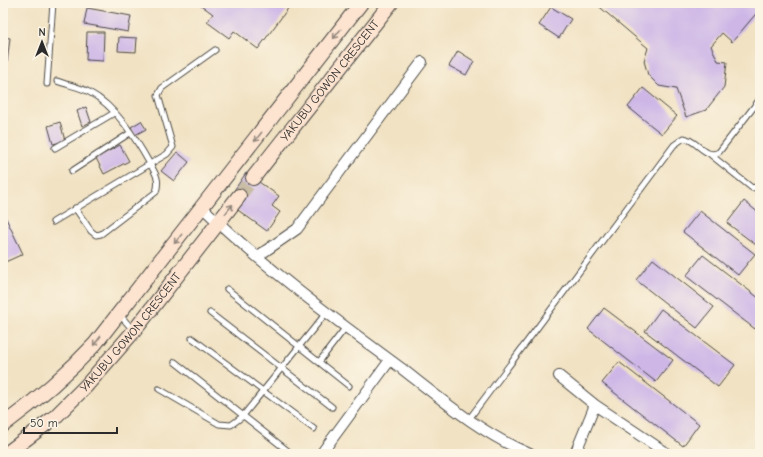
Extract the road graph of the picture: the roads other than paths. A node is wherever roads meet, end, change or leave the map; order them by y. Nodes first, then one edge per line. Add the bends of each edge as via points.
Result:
1 (53, 3) edge
2 (361, 3) edge
3 (391, 3) edge
4 (215, 50) dead end
5 (422, 62) dead end
6 (57, 81) dead end
7 (47, 84) dead end
8 (760, 100) edge
9 (114, 113) junction
10 (130, 133) junction
11 (55, 148) dead end
12 (711, 154) junction
13 (150, 164) junction
14 (72, 171) dead end
15 (253, 178) tunnel mouth
16 (760, 186) edge
17 (239, 196) tunnel mouth
18 (75, 208) junction
19 (203, 208) junction
20 (53, 222) dead end
21 (218, 223) junction
22 (258, 256) junction
23 (227, 289) dead end
24 (327, 312) junction
25 (118, 313) junction
26 (210, 313) dead end
27 (346, 326) junction
28 (134, 331) junction
29 (192, 338) dead end
30 (299, 346) junction
31 (390, 360) junction
32 (175, 362) dead end
33 (319, 362) junction
34 (281, 368) junction
35 (559, 376) dead end
36 (349, 386) dead end
37 (159, 389) dead end
38 (262, 392) junction
39 (594, 405) junction
40 (332, 408) dead end
41 (242, 417) junction
42 (469, 419) junction
43 (3, 425) edge
44 (314, 430) dead end
45 (288, 451) dead end
46 (6, 454) edge
47 (321, 454) edge
48 (530, 454) edge
49 (575, 454) edge
50 (668, 454) edge

1 - 7 lane
2 -> 19 street
3 - 15 street, YAKUBU GOWON CRESCENT
4 - 13 lane via 162,88 158,95 173,147 167,154
5 - 22 street via 297,228
6 - 9 lane via 89,92 108,105
8 - 12 lane via 719,152
9 - 10 lane
9 - 11 lane
10 - 13 lane
10 - 14 lane
12 - 16 lane via 752,188
12 - 42 lane via 690,139 684,138 674,145
13 - 18 lane
13 - 18 lane via 157,176 156,192 101,234 96,235 91,231
21 -> 17 street, YAKUBU GOWON CRESCENT
18 - 20 lane
19 - 21 street
19 -> 25 street
21 - 22 street
21 - 28 street, YAKUBU GOWON CRESCENT
22 - 24 street
23 - 30 lane
24 - 27 street
24 - 30 lane
25 - 28 lane
25 -> 43 street via 95,344 70,371 36,401
26 - 34 lane
27 - 31 street
27 - 33 lane
28 - 46 street, YAKUBU GOWON CRESCENT via 55,417
29 - 38 lane
30 - 33 lane
30 - 34 lane
31 - 42 street
31 - 47 street
32 - 41 lane
33 - 36 lane
34 - 38 lane
34 - 40 lane
35 - 39 street
37 - 41 lane via 219,424 231,425
38 - 41 lane
38 - 44 lane
39 - 49 street
39 - 50 street
41 - 45 lane
42 - 48 street via 489,434

